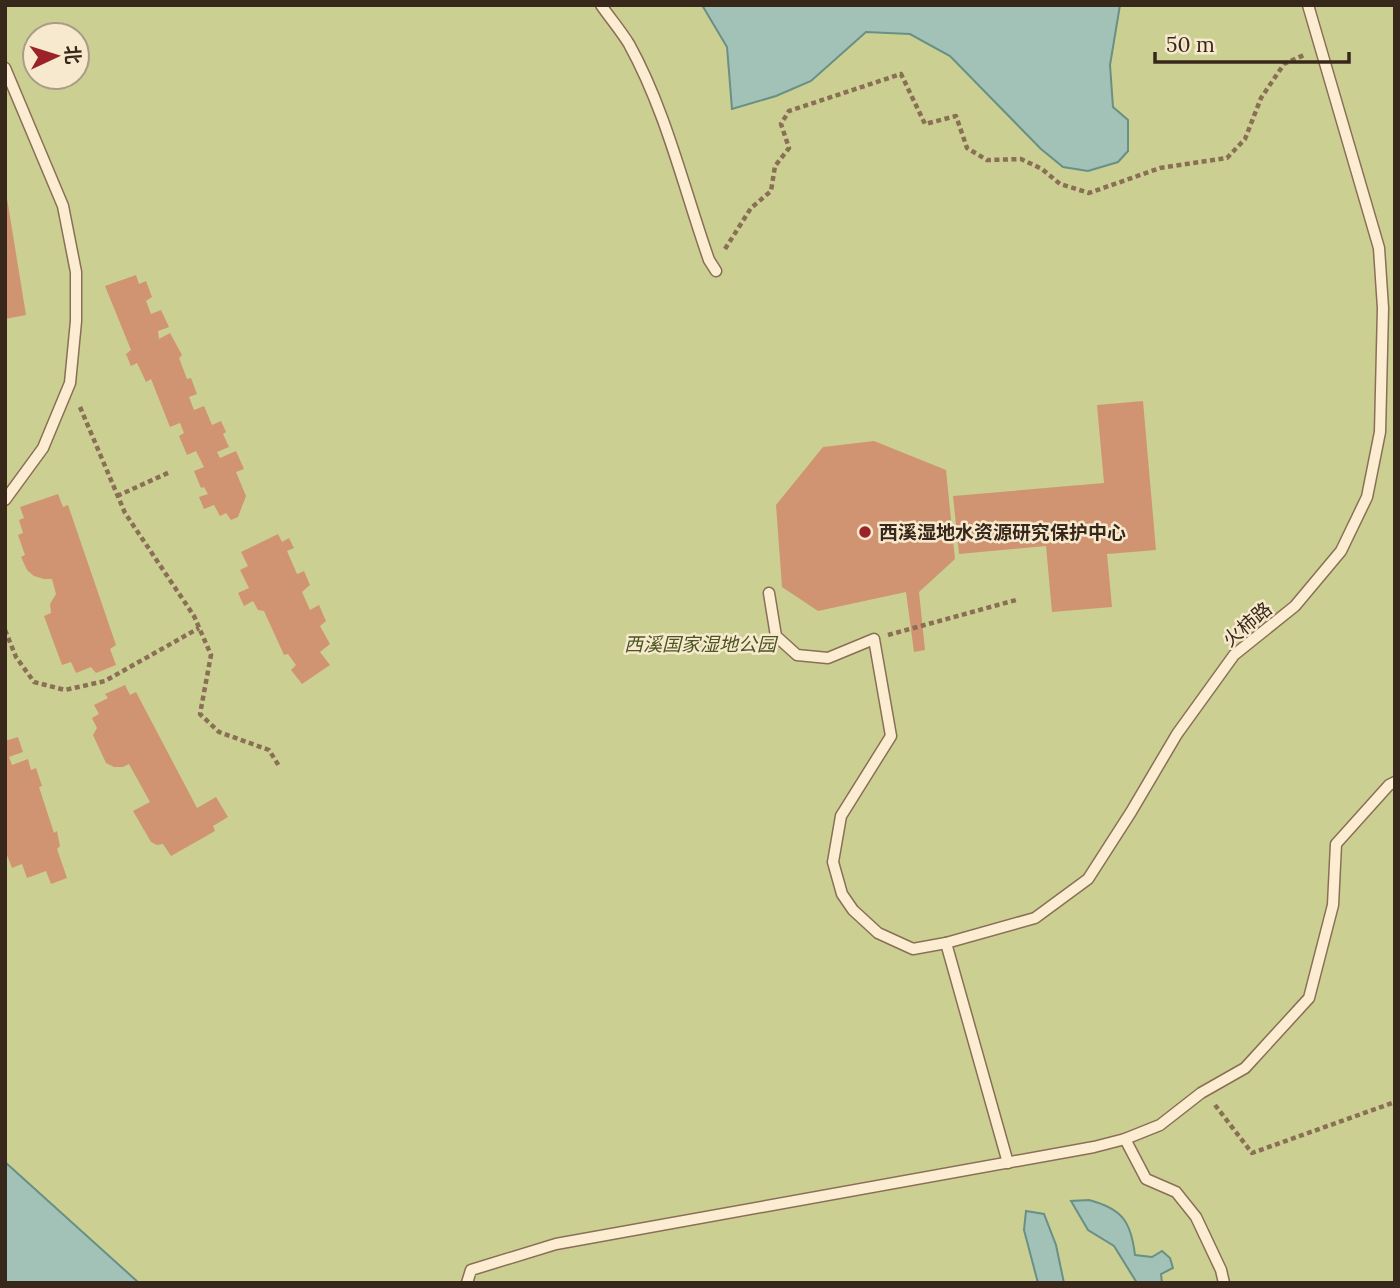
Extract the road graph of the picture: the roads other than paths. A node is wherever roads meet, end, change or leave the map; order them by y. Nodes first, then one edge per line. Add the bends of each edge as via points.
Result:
1 (601, 5) edge
2 (1308, 5) edge
3 (5, 68) edge
4 (716, 271) road end
5 (5, 500) edge
6 (769, 593) dead end
7 (1395, 782) edge
8 (946, 943) junction
9 (1125, 1139) junction
10 (1008, 1163) junction
11 (467, 1283) edge
12 (1224, 1283) edge

1 - 4 lane via 629,44 648,87
2 - 8 lane, 火柿路 via 1378,248 1383,308 1380,432 1367,497 1340,551 1295,607 1225,667 1177,734 1088,879 1035,918
3 - 5 lane via 63,206 76,272 70,383 43,448
6 - 8 lane, 火柿路 via 776,636 797,655 828,658 874,639 891,736 841,817 833,862 842,894 878,933 913,949
7 - 9 lane via 1336,844 1333,905 1309,998 1245,1068 1160,1125
8 - 10 lane
9 - 10 lane
9 - 12 lane via 1146,1179 1176,1192 1196,1217
10 - 11 lane via 556,1244 471,1270

